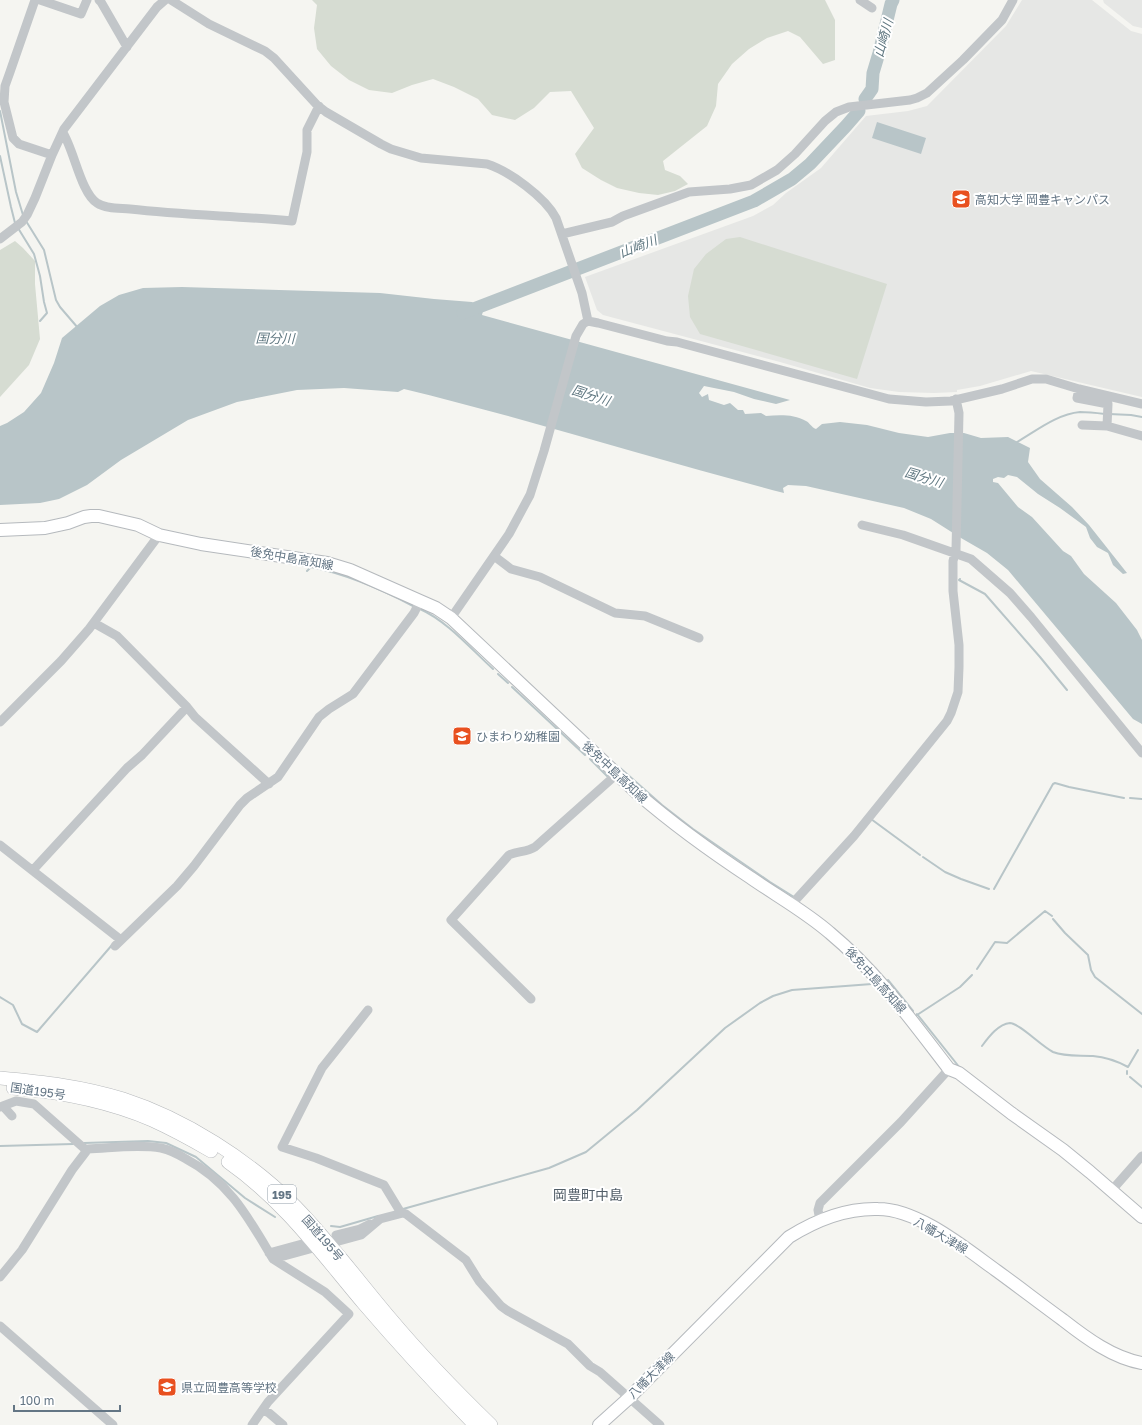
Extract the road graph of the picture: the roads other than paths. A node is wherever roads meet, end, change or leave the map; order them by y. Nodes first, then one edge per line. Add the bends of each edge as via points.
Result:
1 (35, 0) edge
2 (40, 0) edge
3 (87, 0) edge
4 (99, 0) edge
5 (165, 0) edge
6 (171, 0) edge
7 (860, 0) edge
8 (1013, 0) edge
9 (872, 8) dead end
10 (127, 47) junction
11 (319, 106) junction
12 (63, 133) junction
13 (52, 155) junction
14 (562, 234) junction
15 (0, 239) edge
16 (588, 321) junction
17 (1079, 389) junction
18 (956, 399) junction
19 (1142, 404) edge
20 (1108, 423) junction
21 (1082, 425) dead end
22 (1142, 436) edge
23 (862, 525) dead end
24 (0, 530) edge
25 (159, 535) junction
26 (956, 552) junction
27 (494, 556) junction
28 (420, 601) junction
29 (451, 618) junction
30 (94, 623) junction
31 (699, 638) dead end
32 (187, 707) junction
33 (0, 722) edge
34 (1142, 753) edge
35 (617, 774) junction
36 (269, 784) junction
37 (0, 845) edge
38 (32, 870) junction
39 (791, 905) junction
40 (532, 999) dead end
41 (368, 1010) dead end
42 (949, 1070) junction
43 (0, 1078) edge
44 (0, 1086) edge
45 (1, 1107) edge
46 (12, 1116) dead end
47 (82, 1146) junction
48 (1142, 1156) edge
49 (1112, 1190) junction
50 (400, 1211) junction
51 (1142, 1217) edge
52 (820, 1220) junction
53 (328, 1242) junction
54 (302, 1244) dead end
55 (271, 1256) junction
56 (0, 1277) edge
57 (0, 1326) edge
58 (1142, 1363) edge
59 (629, 1398) junction
60 (263, 1410) junction
61 (113, 1425) edge
62 (252, 1425) edge
63 (283, 1425) edge
64 (475, 1425) edge
65 (491, 1425) edge
66 (599, 1425) edge
67 (660, 1425) edge

1 - 13 street via 5,86 4,102 13,138 19,144
2 - 3 street via 81,14
4 - 10 street
5 - 10 street
6 - 11 street via 208,24 274,58
7 - 9 street
8 - 14 street via 1002,20 935,86 918,98 849,107 836,112 777,170 751,185 689,192 612,222
10 - 12 street
11 - 12 street via 307,130 307,152 292,221 149,211 96,203 86,188
11 - 14 street via 333,117 391,149 421,158 487,164 502,170 545,202 556,218
12 - 13 street
13 - 15 street via 36,198 21,222
14 - 16 street via 577,276
16 - 18 street via 678,342 890,399 926,402
16 - 27 street via 583,324 573,344 530,495
17 - 18 street via 1046,379 1032,379
17 - 19 street
17 - 20 street via 1077,398 1108,404
18 - 26 street via 959,413
20 - 21 street
20 - 22 street
23 - 26 street
24 - 25 main road, 後免中島高知線 via 45,528 99,516 138,525
25 - 28 main road, 後免中島高知線 via 327,563 350,570
25 - 30 street
26 - 34 street via 971,559 1010,593
26 - 39 street via 953,561 953,592 959,667 958,692 951,713 853,838
27 - 29 street
27 - 31 street via 511,568 540,576 615,613 657,619
28 - 29 main road, 後免中島高知線
28 - 36 street via 365,680 353,694 319,717 278,777
29 - 35 main road, 後免中島高知線
30 - 32 street via 117,636
30 - 33 street via 61,661
32 - 36 street
32 - 38 street
35 - 39 main road, 後免中島高知線 via 653,807 702,845
35 - 40 street via 531,850 509,855 451,920
36 - 38 street via 240,805 190,871 118,943
37 - 38 street
39 - 42 main road, 後免中島高知線 via 831,933 860,959 886,987
41 - 50 street via 322,1068 282,1147 384,1185
42 - 49 main road, 後免中島高知線 via 959,1073 1063,1150
42 - 52 street via 820,1203
43 - 53 highway, 国道195号 / 195 via 74,1086 154,1111 190,1129 247,1165 272,1184
44 - 53 highway, 国道195号 / 195 via 93,1100 152,1120 216,1154
45 - 46 street
45 - 47 street via 16,1101 34,1104
47 - 55 street via 88,1149 147,1146 170,1151 193,1162 232,1195
47 - 56 street via 72,1170 22,1250
48 - 49 street
49 - 51 main road, 後免中島高知線
50 - 53 street via 380,1219 361,1235
50 - 59 street via 466,1260 479,1281 504,1308 568,1344
52 - 58 main road, 八幡大津線 via 855,1210 879,1209 921,1220 972,1253 1094,1342 1121,1357
52 - 59 main road, 八幡大津線 via 789,1237
53 - 55 street
53 - 64 highway, 国道195号 / 195 via 364,1303
53 - 65 highway, 国道195号 / 195 via 405,1335
54 - 55 street
55 - 60 street via 325,1292 349,1314
57 - 61 street
59 - 66 main road, 八幡大津線
59 - 67 street
60 - 62 street
60 - 63 street

